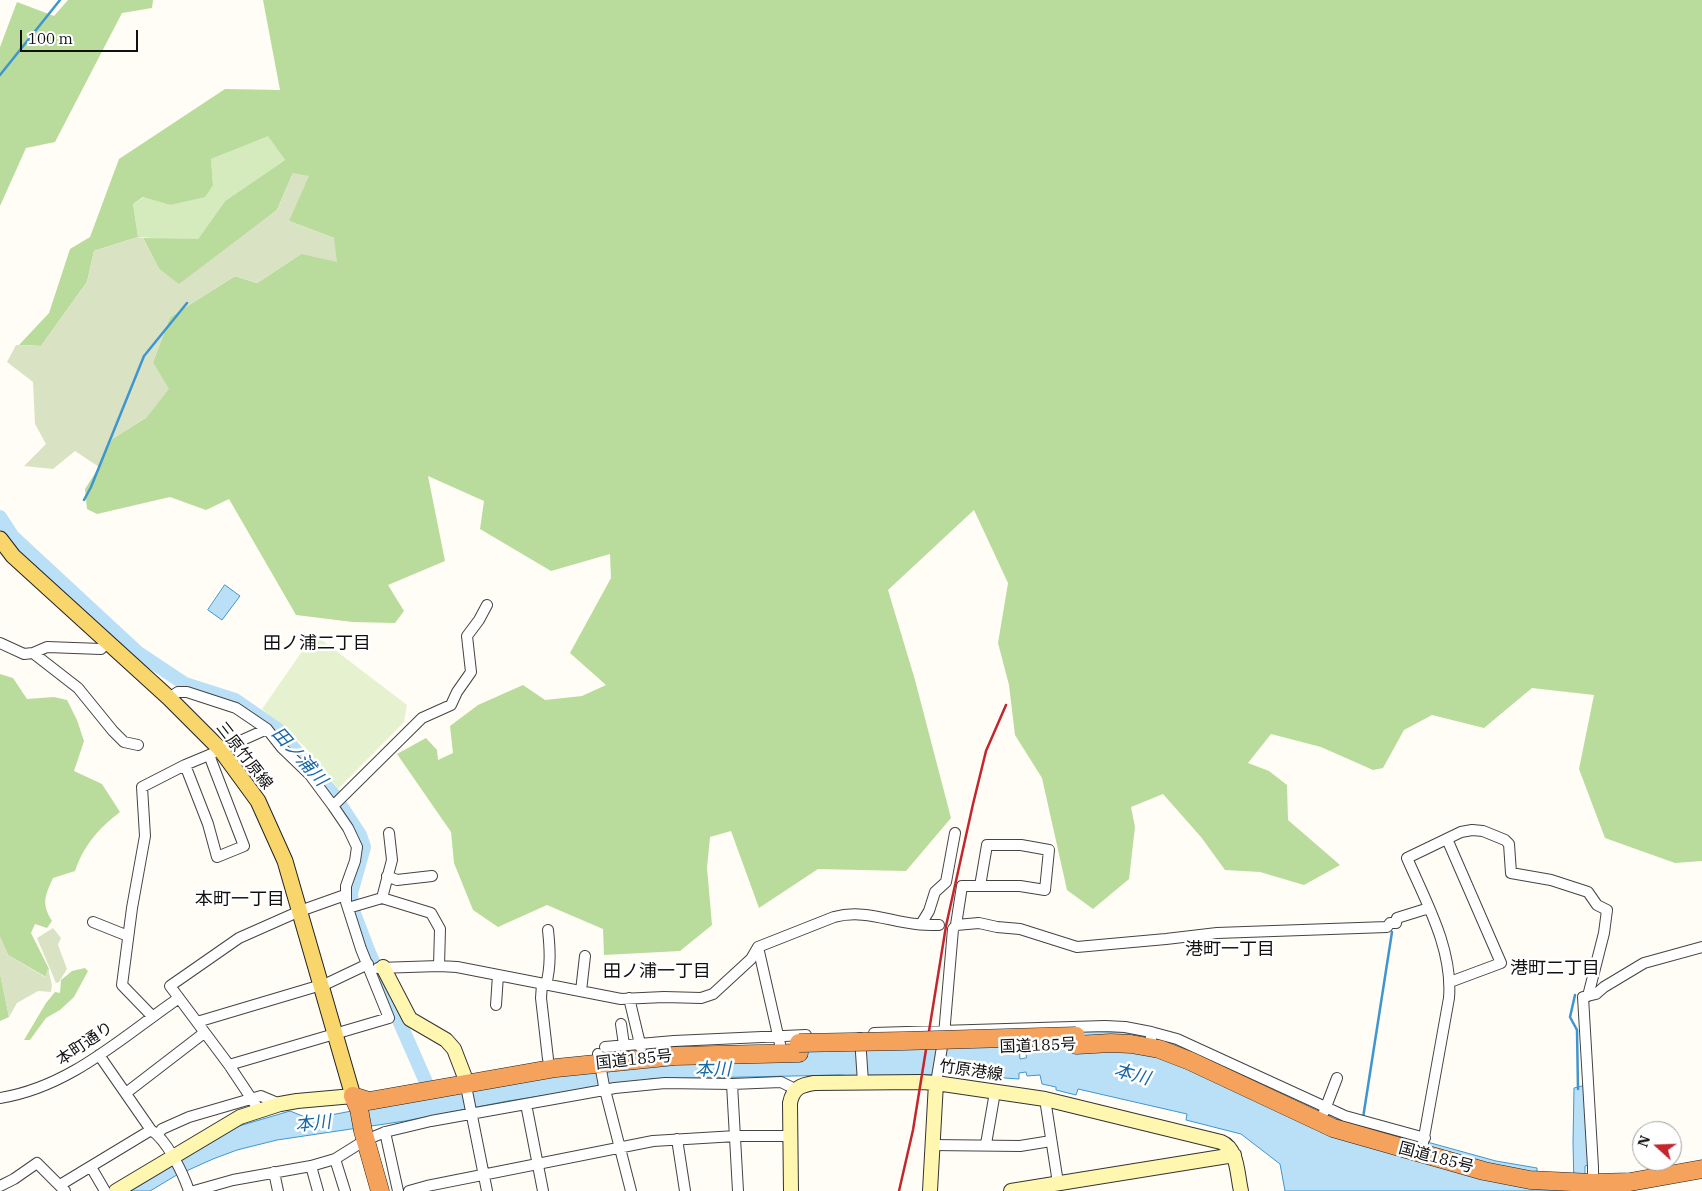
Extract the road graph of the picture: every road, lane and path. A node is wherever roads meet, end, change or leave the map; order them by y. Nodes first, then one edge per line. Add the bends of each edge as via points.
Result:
1 (0, 539) edge
2 (487, 605) dead end
3 (107, 642) junction
4 (0, 643) edge
5 (33, 653) junction
6 (168, 698) junction
7 (267, 729) junction
8 (138, 745) dead end
9 (215, 752) junction
10 (185, 765) junction
11 (337, 803) junction
12 (388, 833) dead end
13 (954, 833) dead end
14 (1447, 839) junction
15 (387, 876) junction
16 (432, 876) dead end
17 (980, 886) junction
18 (345, 895) junction
19 (382, 898) junction
20 (348, 908) junction
21 (1429, 908) junction
22 (300, 911) junction
23 (93, 922) dead end
24 (921, 924) junction
25 (939, 925) dead end
26 (956, 925) junction
27 (548, 930) dead end
28 (128, 936) junction
29 (758, 947) junction
30 (1702, 947) edge
31 (585, 956) dead end
32 (440, 966) junction
33 (374, 967) junction
34 (498, 975) junction
35 (1450, 982) junction
36 (544, 984) junction
37 (320, 985) junction
38 (581, 992) junction
39 (1588, 996) junction
40 (179, 998) junction
41 (629, 998) junction
42 (496, 1005) dead end
43 (152, 1016) junction
44 (197, 1022) junction
45 (621, 1024) dead end
46 (204, 1033) junction
47 (944, 1033) junction
48 (334, 1034) junction
49 (860, 1036) junction
50 (1151, 1038) junction
51 (778, 1040) junction
52 (624, 1045) junction
53 (799, 1048) junction
54 (641, 1051) junction
55 (99, 1055) junction
56 (600, 1058) junction
57 (548, 1059) junction
58 (229, 1065) junction
59 (937, 1078) junction
60 (1337, 1078) dead end
61 (863, 1080) junction
62 (465, 1083) junction
63 (732, 1084) junction
64 (604, 1088) junction
65 (795, 1089) junction
66 (995, 1092) junction
67 (126, 1093) junction
68 (0, 1098) edge
69 (1045, 1099) junction
70 (526, 1104) junction
71 (255, 1105) junction
72 (355, 1105) junction
73 (1324, 1110) junction
74 (470, 1111) junction
75 (154, 1132) junction
76 (385, 1132) junction
77 (736, 1136) junction
78 (791, 1136) junction
79 (361, 1137) junction
80 (677, 1139) junction
81 (1051, 1141) junction
82 (986, 1144) junction
83 (932, 1145) junction
84 (1423, 1145) junction
85 (620, 1148) junction
86 (1234, 1155) junction
87 (174, 1159) junction
88 (335, 1159) junction
89 (1702, 1159) edge
90 (538, 1164) junction
91 (310, 1166) junction
92 (91, 1167) junction
93 (1702, 1169) edge
94 (274, 1172) junction
95 (483, 1176) junction
96 (1584, 1178) junction
97 (1058, 1183) junction
98 (0, 1186) edge
99 (63, 1188) edge
100 (428, 1188) edge
101 (105, 1191) edge
102 (116, 1191) edge
103 (188, 1191) edge
104 (194, 1191) edge
105 (278, 1191) edge
106 (318, 1191) edge
107 (345, 1191) edge
108 (371, 1191) edge
109 (380, 1191) edge
110 (398, 1191) edge
111 (409, 1191) edge
112 (486, 1191) edge
113 (543, 1191) edge
114 (631, 1191) edge
115 (685, 1191) edge
116 (738, 1191) edge
117 (791, 1191) edge
118 (930, 1191) edge
119 (1011, 1191) edge
120 (1241, 1191) edge

1 - 3 main road, 三原竹原線 via 12,556
2 - 11 street via 467,636 471,672 451,705 422,718
3 - 5 street via 101,650 47,647
3 - 6 main road, 三原竹原線
4 - 5 street via 24,654
5 - 8 street via 78,688 124,742
6 - 7 street via 178,692 187,692 236,708
6 - 9 main road, 三原竹原線
7 - 9 street
7 - 11 street
9 - 10 street
9 - 10 street via 244,846 217,857
9 - 22 main road, 三原竹原線 via 258,801 285,861
10 - 28 street via 142,787 145,836
11 - 18 street via 356,847
12 - 15 street via 392,860
13 - 24 street via 946,882 935,892
14 - 21 street via 1407,858
14 - 35 street via 1501,963
14 - 39 street via 1472,830 1484,831 1505,840 1509,844 1511,873 1551,880 1588,892 1597,905 1607,910
15 - 16 street via 397,880
15 - 19 street
17 - 17 street via 1045,890 1049,850 1021,845 987,845
17 - 26 street via 962,886
18 - 20 street
18 - 22 street
19 - 20 street
19 - 32 street via 431,913 440,929
20 - 33 street via 361,949
21 - 26 street via 1397,918 1396,924 1390,923 1387,927 1217,933 1077,947 1020,929 979,923
21 - 35 street via 1448,960
22 - 37 main road, 三原竹原線
22 - 40 street via 240,938 170,986
23 - 28 street
24 - 25 street
24 - 29 street via 847,913
26 - 47 street via 953,929
27 - 36 street via 549,972
28 - 43 street via 122,985
29 - 41 street via 751,959 713,994 701,998
29 - 51 street
30 - 39 street via 1644,963
31 - 38 street
32 - 33 street
32 - 34 street
33 - 37 street
33 - 48 street via 389,1018
33 - 62 street via 410,1019 446,1040 454,1049
34 - 36 street
34 - 42 street
35 - 84 street
36 - 38 street
36 - 57 street via 541,998
37 - 44 street
37 - 48 main road, 三原竹原線
38 - 41 street
39 - 96 street via 1583,997
40 - 43 street, 本町通り
40 - 44 street
41 - 54 street
43 - 55 street, 本町通り
44 - 46 street
45 - 52 street
46 - 58 street
46 - 67 street
47 - 49 street
47 - 50 street via 1105,1026 1125,1027
47 - 59 street
48 - 58 street
48 - 72 main road, 三原竹原線
49 - 51 street
49 - 61 street
50 - 53 highway, 国道185号, bridge via 1112,1035
50 - 73 highway, 国道185号 via 1170,1043
50 - 84 highway, 国道185号 via 1168,1052 1333,1128
51 - 53 highway, 国道185号
51 - 54 highway, 国道185号
52 - 54 street
52 - 56 street
53 - 54 highway, 国道185号 via 675,1056
54 - 56 highway, 国道185号
55 - 67 street
55 - 68 street, 本町通り via 64,1078
56 - 57 highway, 国道185号
56 - 62 highway, 国道185号
56 - 64 street
57 - 62 highway, 国道185号
58 - 71 street
59 - 61 street, 竹原港線
59 - 66 street, 竹原港線
59 - 83 street
60 - 73 street
61 - 65 street, 竹原港線 via 805,1084
62 - 72 highway, 国道185号 via 367,1090
62 - 74 street
63 - 64 street via 665,1083
63 - 65 street via 782,1082
63 - 77 street
64 - 70 street
64 - 85 street
65 - 78 street via 790,1103
66 - 69 street, 竹原港線
66 - 82 street
67 - 75 street
69 - 81 street
69 - 86 street, 竹原港線 via 1220,1142 1228,1145
70 - 74 street
70 - 90 street
71 - 72 street via 297,1101
71 - 75 street via 189,1117
71 - 87 street
72 - 79 highway
73 - 84 street via 1366,1122
73 - 84 highway, 国道185号 via 1367,1130
74 - 76 street
74 - 95 street
75 - 87 street
75 - 92 street
76 - 79 street
76 - 110 street
77 - 78 street
77 - 80 street
77 - 116 street
78 - 117 street
79 - 88 street
79 - 108 highway
79 - 109 highway
80 - 85 street
80 - 115 street
81 - 82 street via 1020,1146
81 - 97 street
82 - 83 street
83 - 118 street
84 - 96 highway, 国道185号 via 1537,1176
85 - 90 street
85 - 114 street
86 - 97 street
86 - 120 street
87 - 102 street
87 - 103 street via 184,1175
88 - 91 street
88 - 107 street
89 - 96 highway, 国道185号 via 1650,1170
90 - 95 street
90 - 113 street
91 - 94 street
91 - 106 street
92 - 99 street
92 - 101 street
93 - 96 highway, 国道185号 via 1630,1182
94 - 104 street
94 - 105 street
95 - 100 street
95 - 112 street
97 - 119 street
98 - 99 street via 37,1163
100 - 111 street

